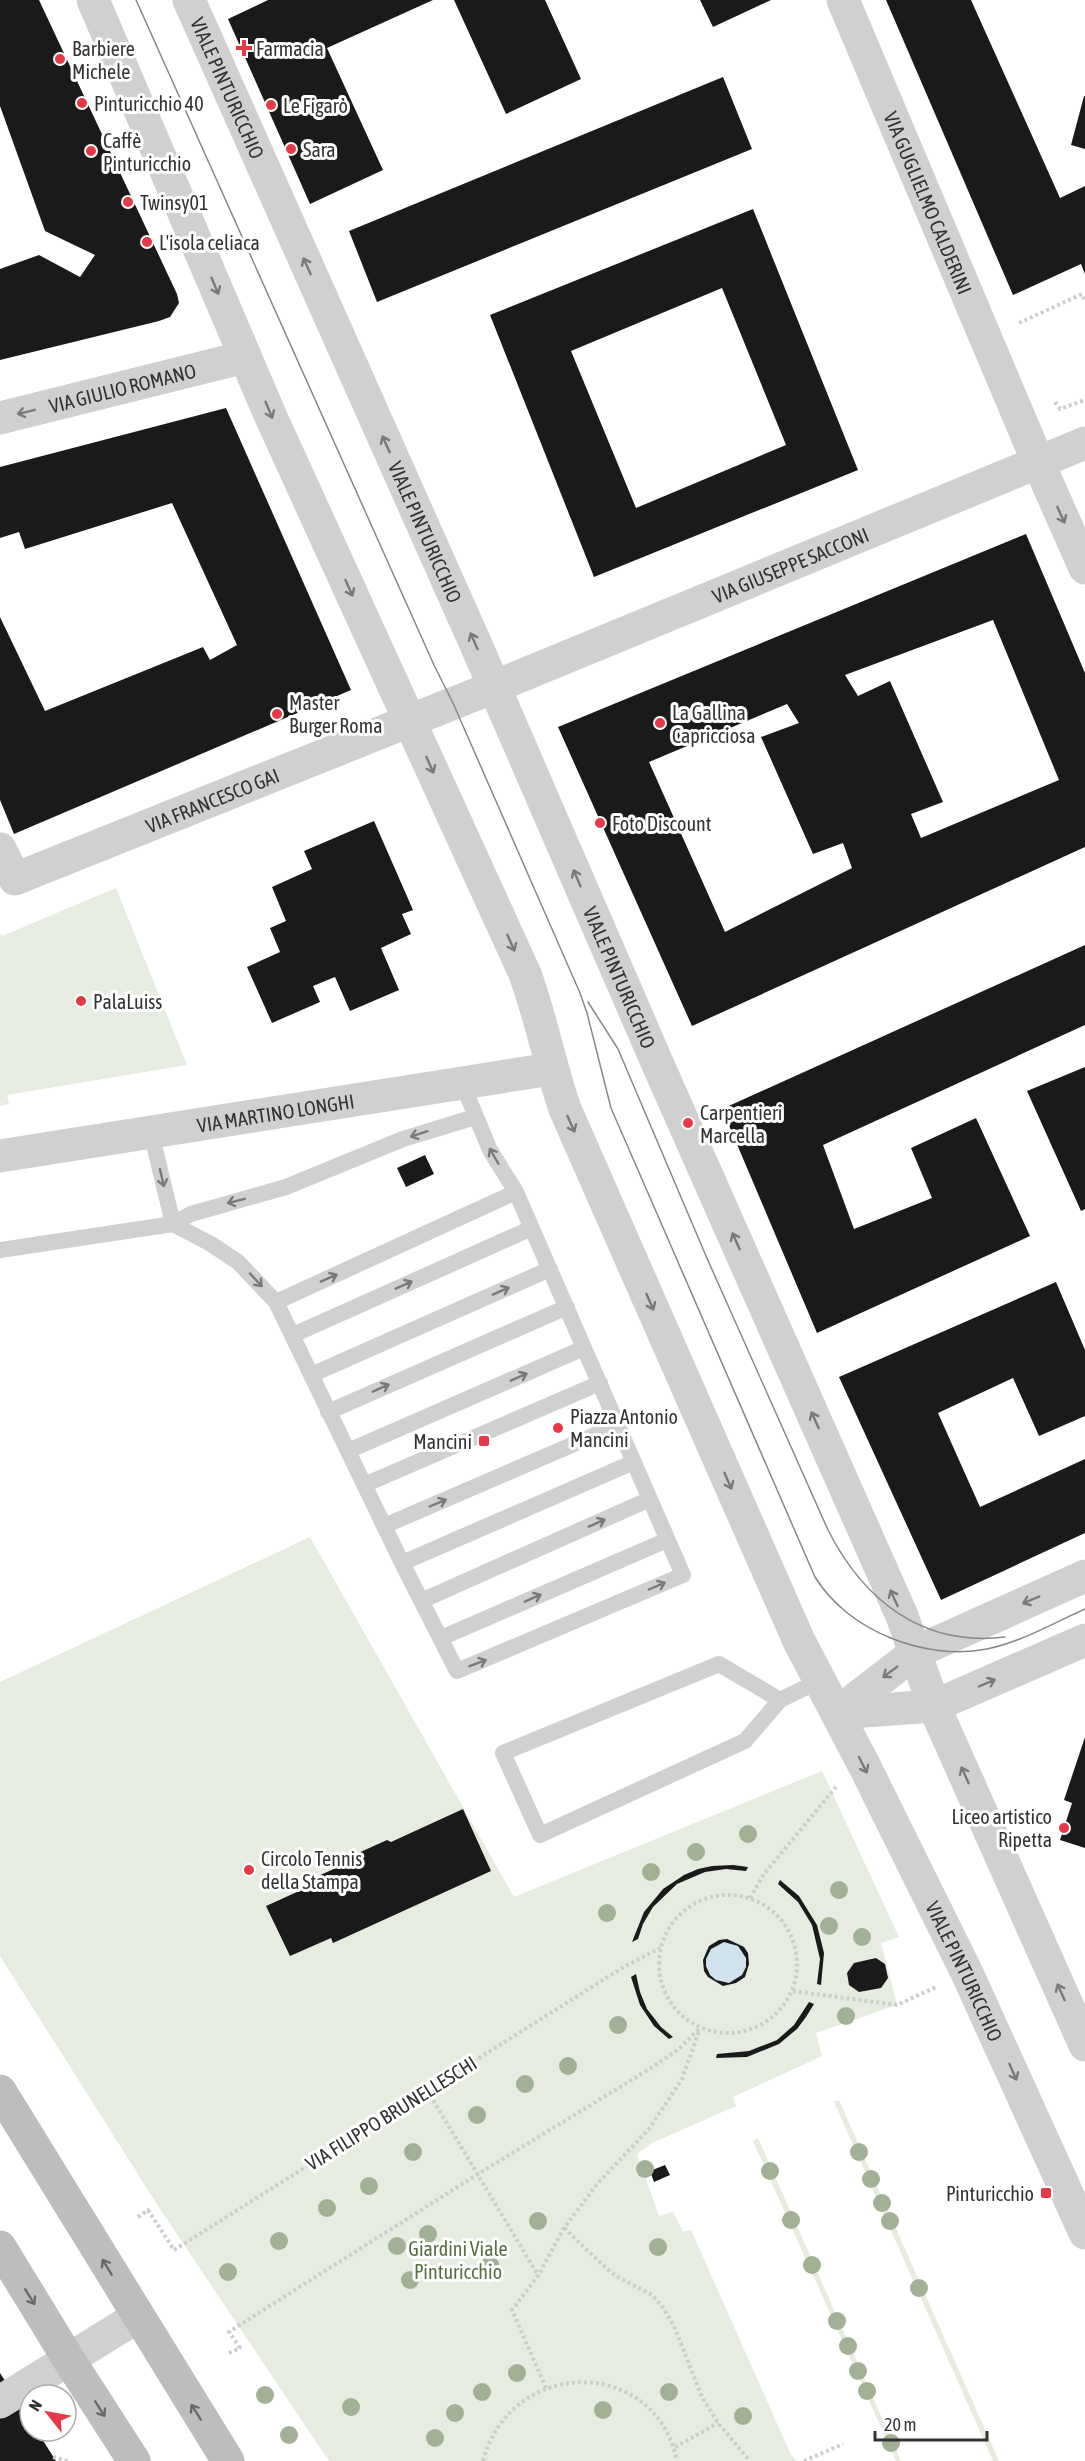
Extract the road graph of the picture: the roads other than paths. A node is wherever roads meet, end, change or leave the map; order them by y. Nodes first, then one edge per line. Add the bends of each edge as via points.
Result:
1 (93, 0) edge
2 (843, 0) edge
3 (195, 2) edge
4 (245, 357) junction
5 (0, 418) edge
6 (1085, 443) edge
7 (1038, 462) junction
8 (1085, 568) edge
9 (494, 687) junction
10 (410, 721) junction
11 (0, 849) edge
12 (551, 1069) junction
13 (462, 1083) junction
14 (475, 1117) junction
15 (151, 1132) junction
16 (0, 1156) edge
17 (516, 1192) junction
18 (173, 1224) junction
19 (532, 1228) junction
20 (0, 1250) edge
21 (550, 1269) junction
22 (276, 1302) junction
23 (567, 1306) junction
24 (293, 1335) junction
25 (584, 1348) junction
26 (311, 1376) junction
27 (600, 1383) junction
28 (328, 1412) junction
29 (618, 1425) junction
30 (348, 1451) junction
31 (634, 1462) junction
32 (364, 1485) junction
33 (650, 1499) junction
34 (384, 1526) junction
35 (668, 1540) junction
36 (402, 1563) junction
37 (1085, 1576) edge
38 (421, 1601) junction
39 (441, 1638) junction
40 (1085, 1640) edge
41 (916, 1652) junction
42 (819, 1681) junction
43 (780, 1700) junction
44 (934, 1706) junction
45 (837, 1713) junction
46 (1085, 2045) edge
47 (0, 2091) edge
48 (1085, 2233) edge
49 (0, 2247) edge
50 (137, 2317) junction
51 (69, 2360) junction
52 (7, 2398) edge
53 (134, 2461) edge
54 (228, 2461) edge

1 -> 4 street
2 - 7 street, VIA GUGLIELMO CALDERINI
9 -> 3 street, VIALE PINTURICCHIO
4 -> 5 street, VIA GIULIO ROMANO
4 -> 10 street
6 - 7 street, VIA GIUSEPPE SACCONI
7 -> 8 street
7 - 9 street, VIA GIUSEPPE SACCONI
9 - 10 street, VIA GIUSEPPE SACCONI
41 -> 9 street, VIALE PINTURICCHIO
10 - 11 street, VIA FRANCESCO GAI via 15,879
10 -> 12 street via 525,974
12 - 13 street, VIA MARTINO LONGHI
12 -> 42 street via 784,1609
13 - 14 lane
13 - 15 street, VIA MARTINO LONGHI
17 -> 14 lane
14 -> 18 lane via 403,1139 286,1187 191,1214
15 - 16 street, VIA MARTINO LONGHI
15 -> 18 lane
17 - 19 lane
22 -> 17 lane
18 - 20 lane
18 -> 22 lane via 238,1262
19 - 21 lane
24 -> 19 lane
21 - 23 lane
26 -> 21 lane
22 - 24 lane
23 - 25 lane
28 -> 23 lane
24 - 26 lane
25 - 27 lane
30 -> 25 lane
26 - 28 lane
27 - 29 lane
27 - 32 lane
28 - 30 lane
29 - 31 lane
34 -> 29 lane
30 - 32 lane
31 - 33 lane
31 - 36 lane
32 - 34 lane
33 - 35 lane
38 -> 33 lane
34 - 36 lane
39 -> 35 lane
39 -> 35 lane via 457,1671 504,1653 683,1575
36 - 38 lane
37 -> 41 street
38 - 39 lane
44 -> 40 street
41 - 44 street
41 -> 45 street
42 - 43 lane
42 - 45 street
43 - 43 lane via 719,1664 503,1753 540,1836 745,1741
44 - 45 street
46 -> 44 street
45 -> 48 street, VIALE PINTURICCHIO via 967,1973
50 -> 47 main road
49 -> 51 main road
50 - 51 street
54 -> 50 main road
51 - 52 street
51 -> 53 main road

